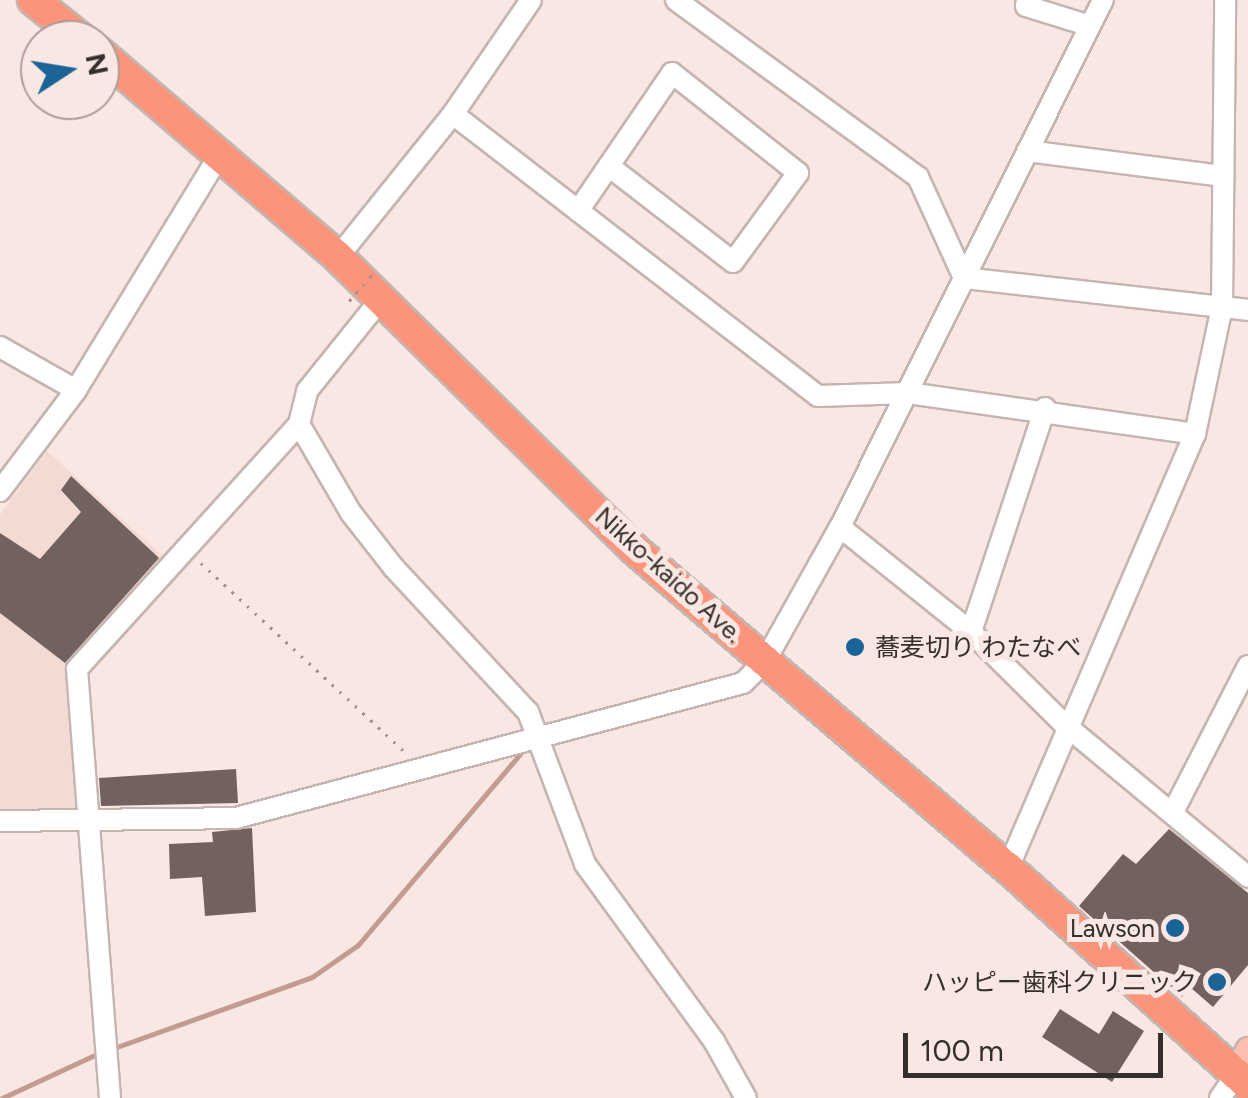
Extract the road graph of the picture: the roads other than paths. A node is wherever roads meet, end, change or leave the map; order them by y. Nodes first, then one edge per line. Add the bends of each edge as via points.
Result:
1 (33, 0) edge
2 (531, 0) edge
3 (676, 0) edge
4 (1026, 0) edge
5 (1103, 0) edge
6 (1225, 0) edge
7 (58, 20) edge
8 (1087, 26) junction
9 (120, 70) edge
10 (453, 114) junction
11 (222, 151) junction
12 (1027, 152) junction
13 (609, 166) junction
14 (1222, 176) junction
15 (578, 211) junction
16 (338, 257) junction
17 (964, 278) junction
18 (378, 285) junction
19 (1222, 307) junction
20 (1248, 310) edge
21 (0, 347) edge
22 (76, 390) junction
23 (908, 393) junction
24 (1045, 408) junction
25 (299, 424) junction
26 (1195, 434) junction
27 (0, 491) edge
28 (840, 527) junction
29 (971, 632) junction
30 (765, 661) junction
31 (1248, 666) edge
32 (1064, 724) junction
33 (536, 735) junction
34 (1173, 812) junction
35 (90, 818) junction
36 (0, 820) edge
37 (1008, 868) junction
38 (1248, 876) edge
39 (1238, 1077) edge
40 (110, 1098) edge
41 (746, 1098) edge

1 - 7 highway
2 - 10 street
3 - 17 street via 918,177
4 - 8 street via 1026,6
5 - 8 street
6 - 14 street
8 - 12 street
9 - 11 highway, Nikko-kaido Ave.
10 - 15 street
10 - 16 street
11 - 16 highway, Nikko-kaido Ave.
11 - 22 street
12 - 14 street
12 - 17 street
13 - 13 street via 672,73 798,173 733,262
13 - 15 street
14 - 19 street
15 - 23 street via 818,396
16 - 18 highway, Nikko-kaido Ave.
17 - 19 street
17 - 23 street
18 - 25 street via 307,391
18 - 30 highway, Nikko-kaido Ave. via 634,548
19 - 20 street
19 - 26 street
21 - 22 street
22 - 27 street
23 - 24 street
23 - 28 street
24 - 26 street
24 - 29 street
25 - 33 street via 351,512 528,712
25 - 35 street via 77,670
26 - 32 street
28 - 29 street
28 - 30 street
29 - 32 street
30 - 33 street via 743,683
30 - 37 highway, Nikko-kaido Ave.
31 - 34 street
32 - 34 street
32 - 37 street
33 - 35 street via 236,818
33 - 41 street via 585,864 714,1040
34 - 38 street
35 - 36 street
35 - 40 street
37 - 39 highway, Nikko-kaido Ave.

